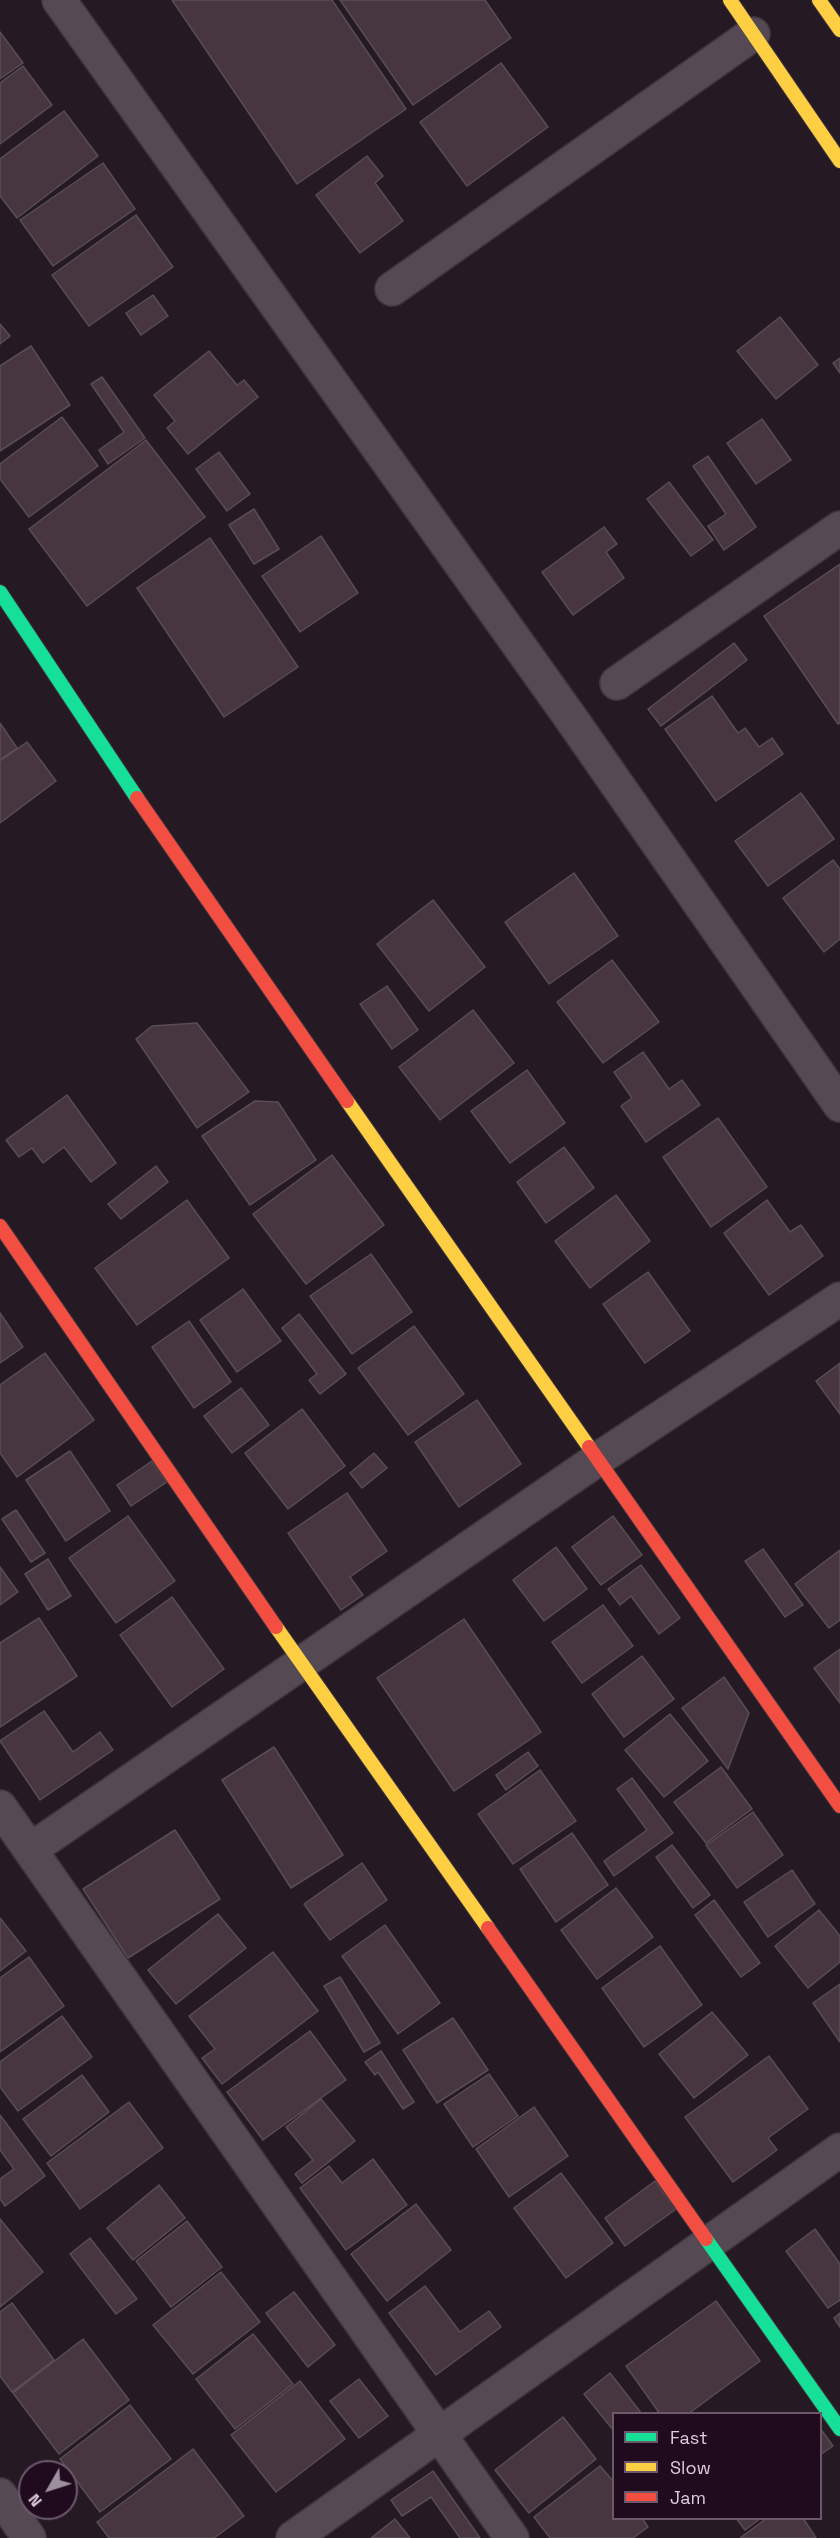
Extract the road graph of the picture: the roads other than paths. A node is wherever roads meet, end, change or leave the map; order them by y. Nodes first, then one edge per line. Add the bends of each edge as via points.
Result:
1 (59, 0) edge
2 (730, 0) edge
3 (819, 0) edge
4 (840, 30) edge
5 (753, 33) junction
6 (840, 161) edge
7 (393, 289) dead end
8 (840, 528) edge
9 (0, 592) edge
10 (618, 683) dead end
11 (840, 1105) edge
12 (0, 1226) edge
13 (840, 1299) edge
14 (598, 1459) junction
15 (301, 1663) junction
16 (840, 1806) edge
17 (0, 1807) edge
18 (30, 1850) junction
19 (840, 2150) edge
20 (710, 2244) junction
21 (840, 2429) edge
22 (441, 2434) junction
23 (0, 2495) edge
24 (29, 2538) edge
25 (293, 2538) edge
26 (512, 2538) edge

1 - 11 street via 570,717
2 - 5 street
3 - 4 street
5 - 6 street
5 - 7 street
8 - 10 street
9 - 14 street via 177,857
12 - 15 street
13 - 14 street
14 - 15 street
14 - 16 street
15 - 18 street
15 - 20 street
17 - 18 street
18 - 22 street
19 - 20 street
20 - 21 street
20 - 22 street
22 - 25 street
22 - 26 street
23 - 24 street

